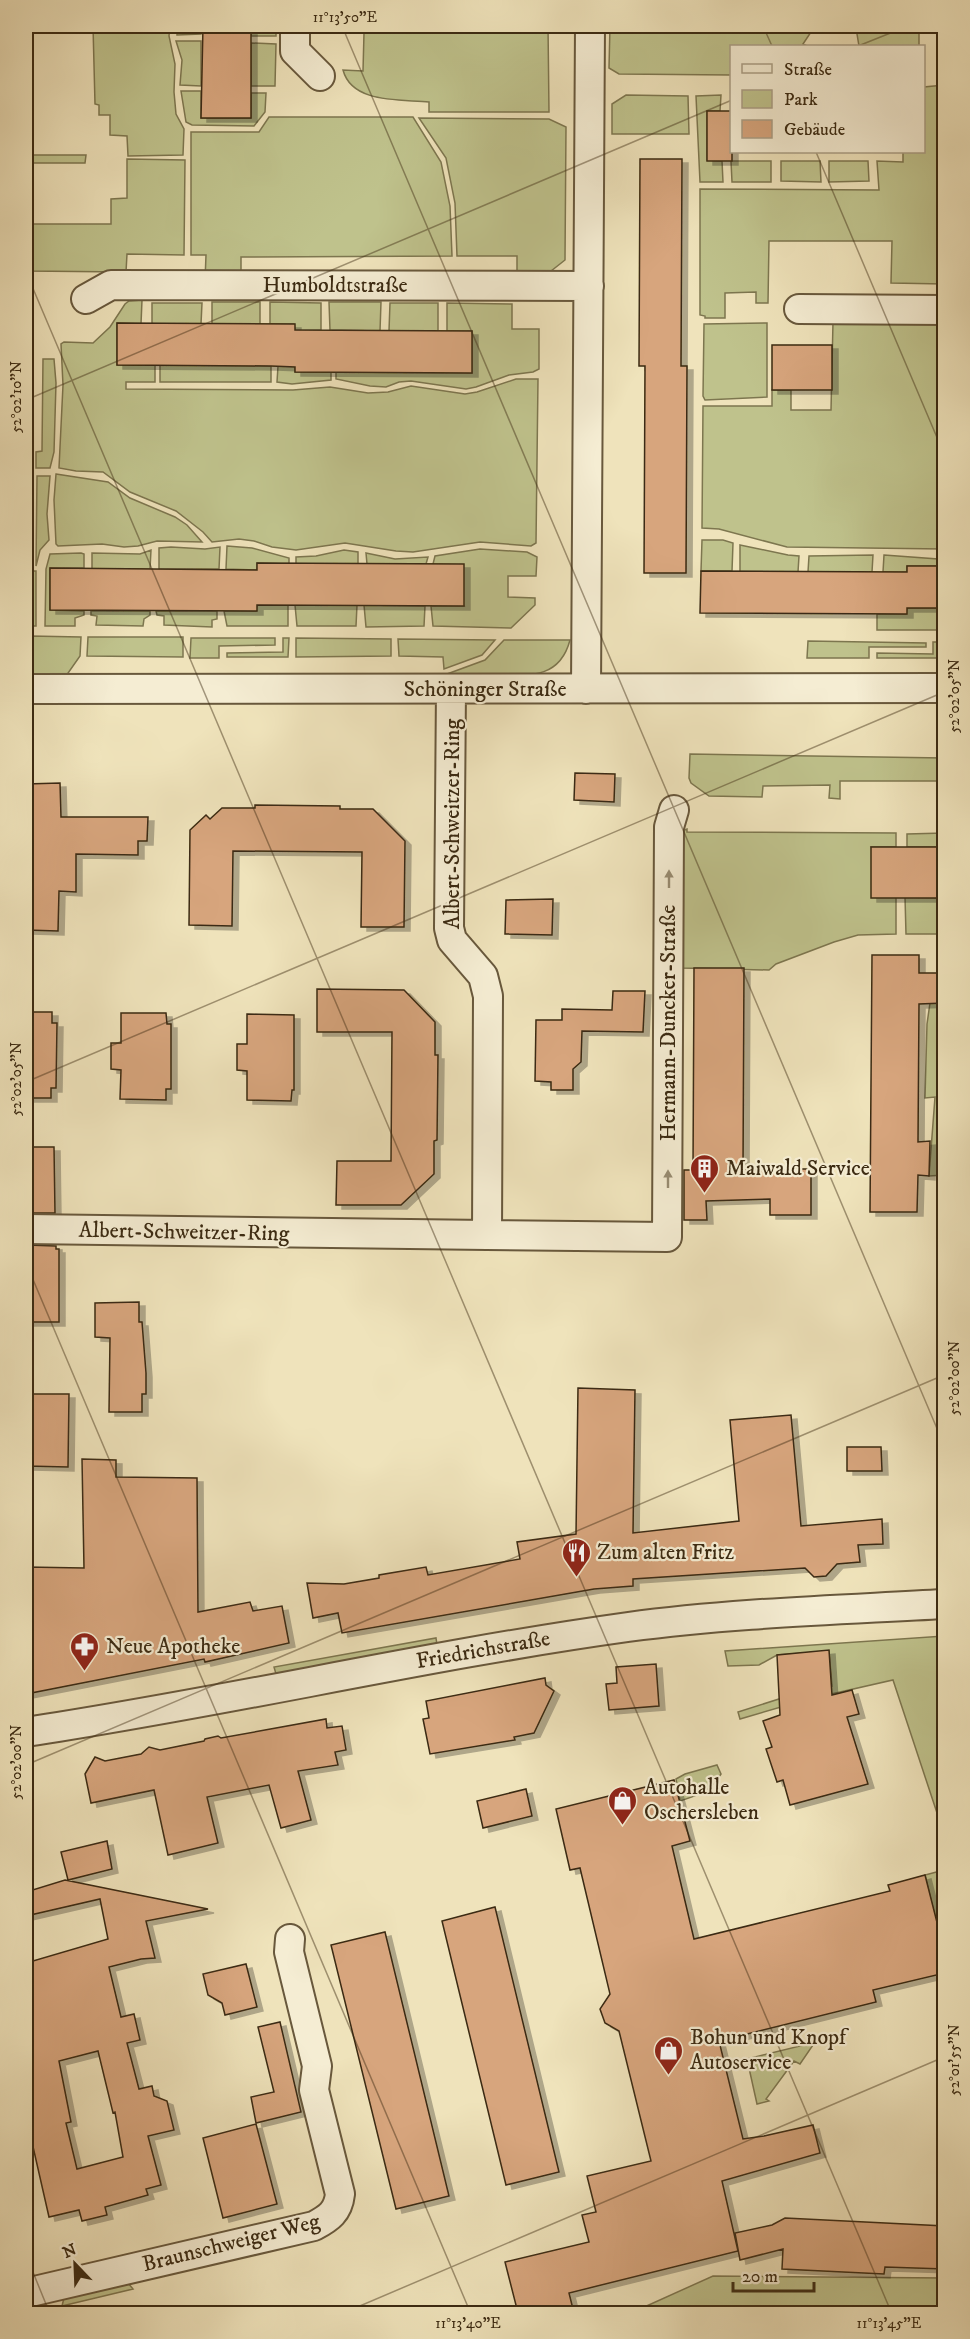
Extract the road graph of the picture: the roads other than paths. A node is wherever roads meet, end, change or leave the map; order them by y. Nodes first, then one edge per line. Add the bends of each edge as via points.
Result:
1 (295, 26) edge
2 (590, 26) edge
3 (320, 76) dead end
4 (588, 286) junction
5 (86, 299) dead end
6 (800, 309) dead end
7 (945, 310) edge
8 (945, 688) edge
9 (26, 689) edge
10 (451, 689) junction
11 (586, 689) junction
12 (674, 810) dead end
13 (26, 1229) edge
14 (487, 1235) junction
15 (667, 1237) joint
16 (945, 1604) edge
17 (26, 1732) edge
18 (290, 1939) dead end
19 (26, 2293) edge

1 - 3 street via 295,51
2 - 4 street
4 - 5 street, Humboldtstraße via 111,285
4 - 11 street
6 - 7 street
8 - 11 street, Schöninger Straße
9 - 10 street, Schöninger Straße
10 - 11 street, Schöninger Straße
10 - 14 street, Albert-Schweitzer-Ring via 449,928 452,940 483,976 488,996
15 -> 12 street, Hermann-Duncker-Straße via 669,827
13 - 14 street, Albert-Schweitzer-Ring
14 - 15 street, Albert-Schweitzer-Ring
16 - 17 street, Friedrichstraße via 630,1627 427,1659
18 - 19 street, Braunschweiger Weg via 289,1952 317,2066 314,2090 340,2194 330,2217 314,2226

